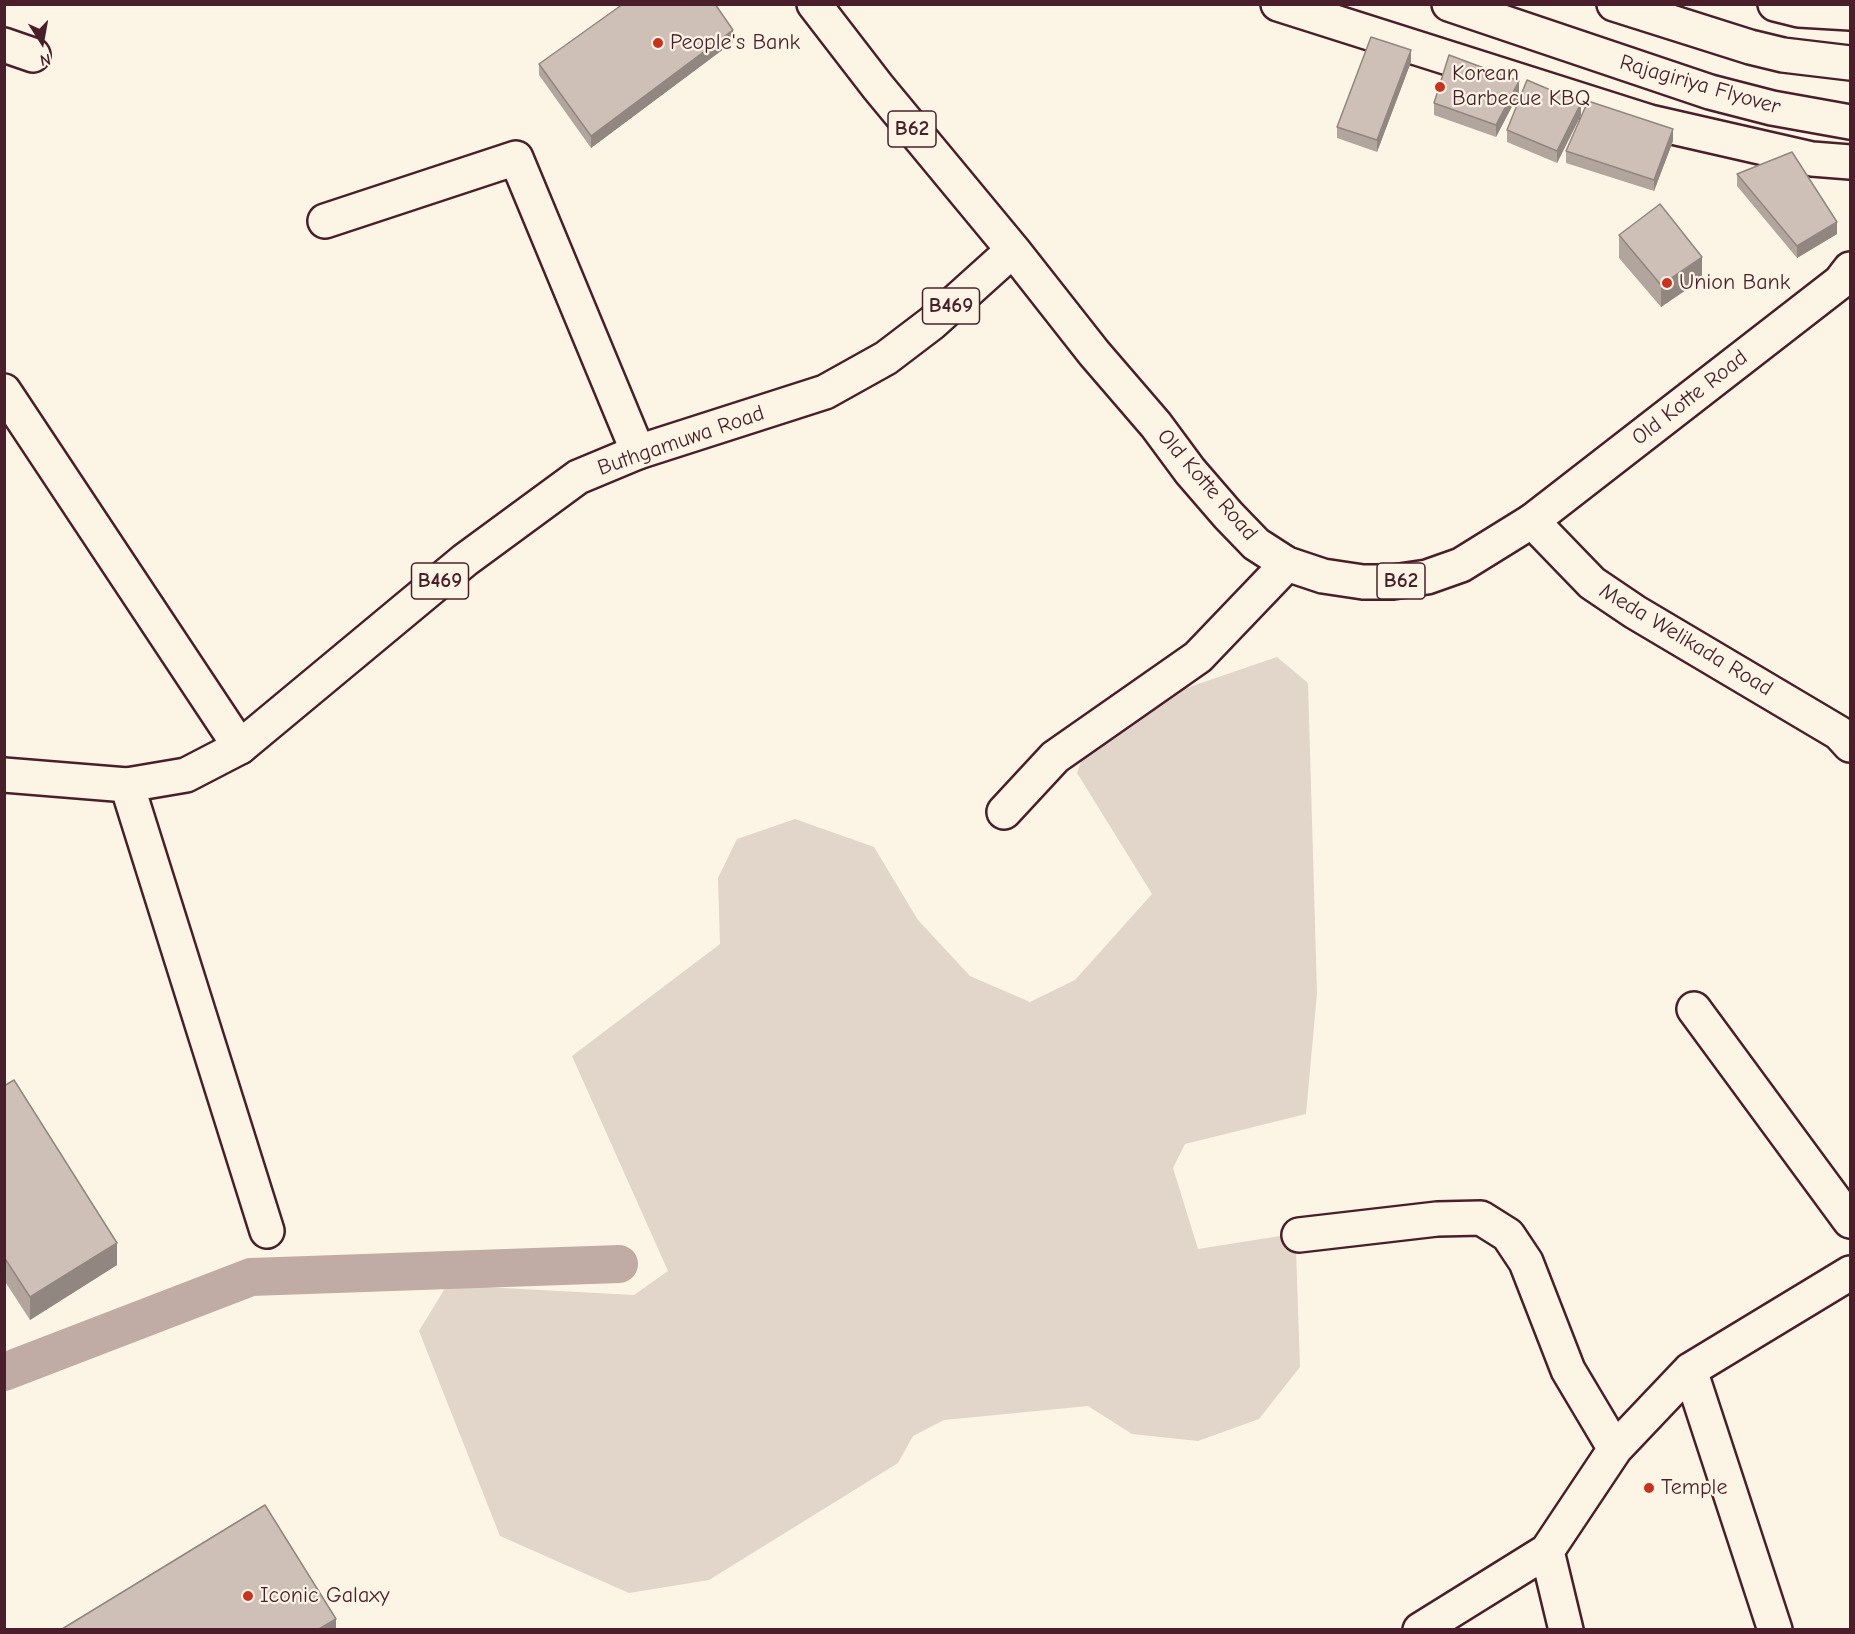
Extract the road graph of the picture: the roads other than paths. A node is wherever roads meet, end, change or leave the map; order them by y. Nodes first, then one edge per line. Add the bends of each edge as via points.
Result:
1 (814, 4) edge
2 (1278, 4) edge
3 (1449, 4) edge
4 (1614, 4) edge
5 (1775, 4) edge
6 (1851, 13) edge
7 (1851, 63) edge
8 (1851, 122) edge
9 (1851, 162) edge
10 (325, 221) dead end
11 (1013, 250) junction
12 (1847, 276) edge
13 (4, 391) edge
14 (638, 452) junction
15 (1532, 521) junction
16 (1287, 564) junction
17 (1851, 745) edge
18 (240, 747) junction
19 (4, 775) edge
20 (127, 785) junction
21 (1004, 812) dead end
22 (1694, 1009) dead end
23 (1851, 1221) edge
24 (267, 1231) dead end
25 (1299, 1235) dead end
26 (1851, 1273) edge
27 (1690, 1370) junction
28 (1616, 1449) junction
29 (1547, 1551) junction
30 (1420, 1629) edge
31 (1566, 1629) edge
32 (1775, 1629) edge

1 - 11 main road, Old Kotte Road / B62
2 - 9 main road via 1650,122 1812,159
3 - 8 main road, Rajagiriya Flyover via 1710,92
4 - 7 main road via 1783,55
5 - 6 main road via 1799,10
10 - 14 main road via 516,158
11 - 14 main road, Buthgamuwa Road / B469 via 932,323 886,358 825,392
11 - 16 main road, Old Kotte Road / B62 via 1227,515 1256,544
12 - 15 main road, Old Kotte Road / B62
13 - 18 main road
14 - 18 main road, Buthgamuwa Road / B469 via 578,477 465,560
15 - 16 main road, Old Kotte Road / B62 via 1461,565 1426,577 1363,582 1323,576
15 - 17 main road, Meda Welikada Road via 1592,583 1839,733
16 - 21 main road via 1198,657 1055,757
18 - 20 main road, Buthgamuwa Road / B469 via 186,775
19 - 20 main road, Buthgamuwa Road / B469
20 - 24 main road
22 - 23 main road
25 - 28 main road via 1437,1219 1481,1218 1508,1235 1526,1262 1568,1370
26 - 27 main road
27 - 28 main road
27 - 32 main road
28 - 29 main road
29 - 30 main road
29 - 31 main road

